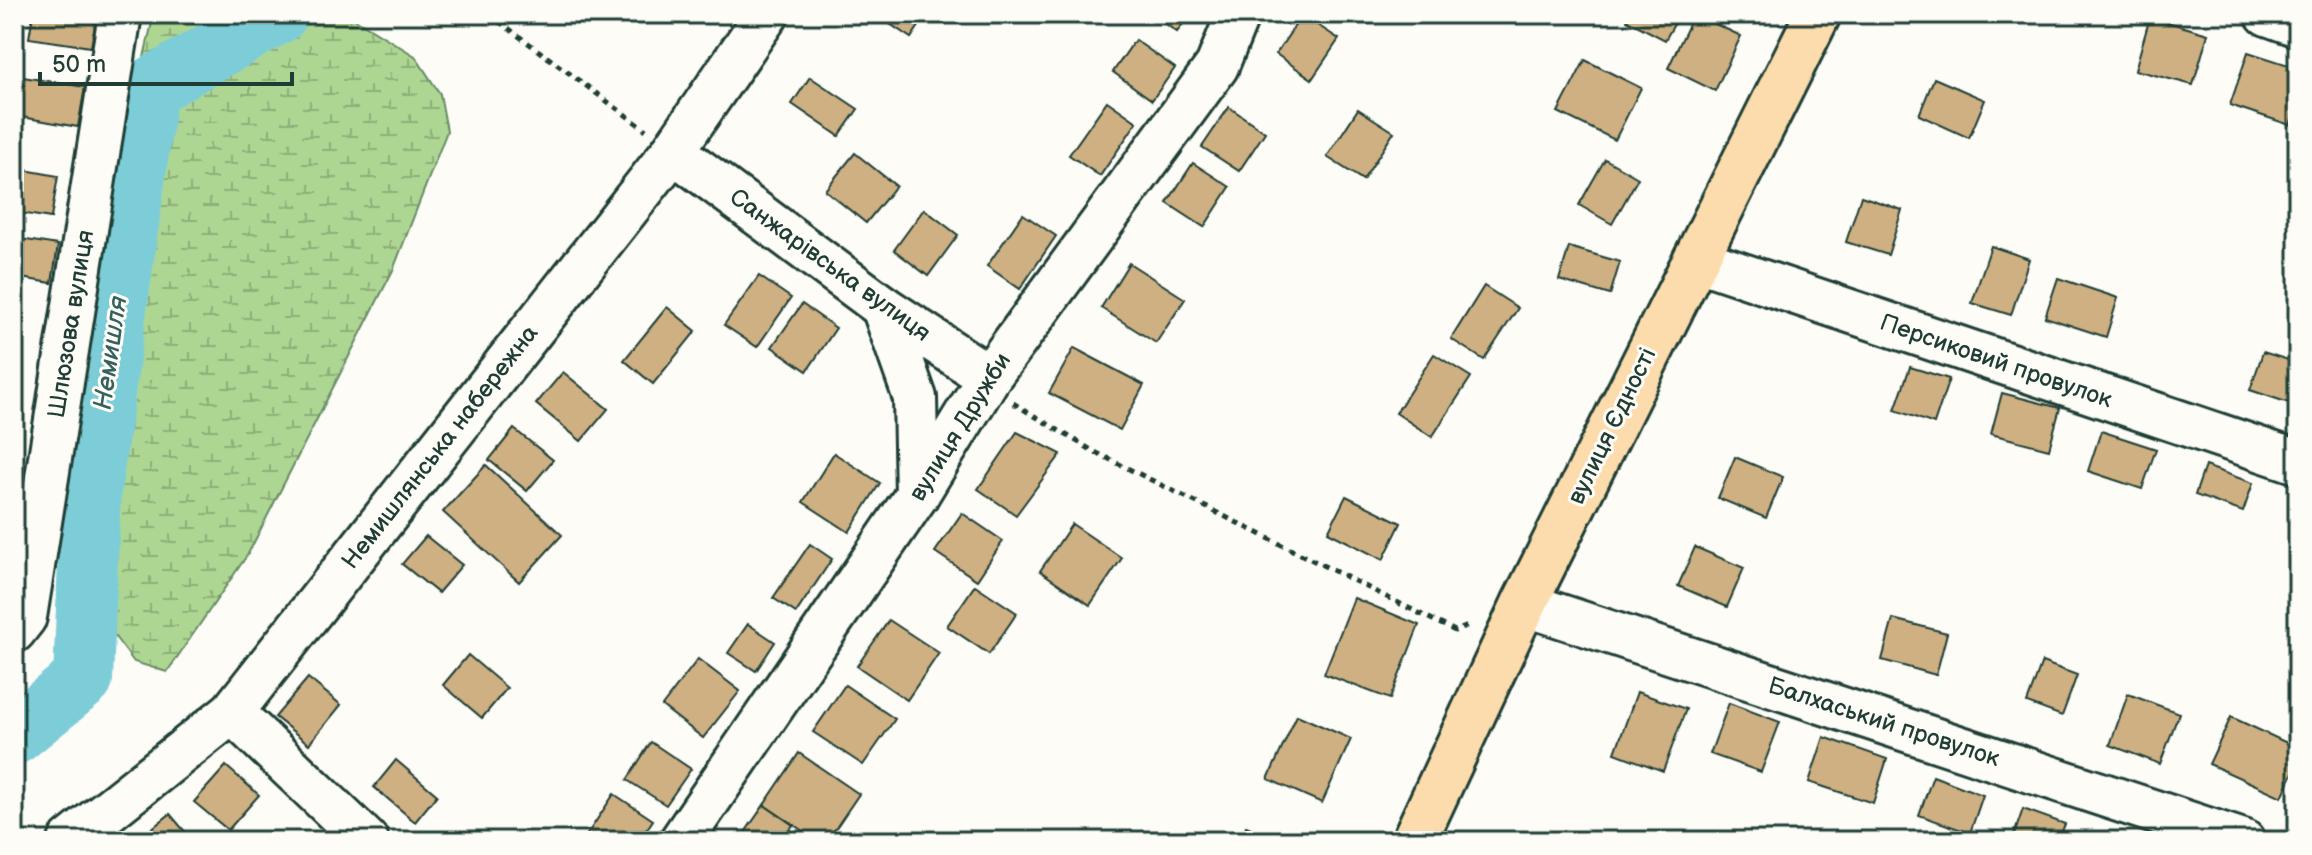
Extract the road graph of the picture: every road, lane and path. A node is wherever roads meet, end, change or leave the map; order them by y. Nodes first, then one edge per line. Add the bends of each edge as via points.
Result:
1 (120, 14) edge
2 (489, 14) edge
3 (767, 14) edge
4 (1238, 14) edge
5 (1818, 14) edge
6 (2267, 14) edge
7 (2298, 25) edge
8 (673, 151) junction
9 (1695, 259) junction
10 (883, 307) junction
11 (989, 377) junction
12 (2298, 462) edge
13 (917, 495) junction
14 (1524, 604) junction
15 (14, 631) edge
16 (232, 712) junction
17 (70, 841) edge
18 (367, 841) edge
19 (681, 841) edge
20 (1414, 841) edge
21 (2243, 841) edge

1 - 15 street, Шлюзова вулиця via 25,617
2 - 8 path
3 - 8 street, Немишлянська набережна
4 - 11 street, вулиця Дружби via 1217,66
5 - 9 main road, вулиця Єдності
6 - 7 street
8 - 10 street, Санжарівська вулиця
8 - 16 street, Немишлянська набережна
9 - 12 street, Персиковий провулок
9 - 14 main road, вулиця Єдності
10 - 11 street, Санжарівська вулиця
10 - 13 street via 915,398
11 - 13 street, вулиця Дружби
11 - 14 path via 1002,396 1093,451 1455,631
13 - 19 street, вулиця Дружби
14 - 20 main road, вулиця Єдності
14 - 21 street, Балхаський провулок
16 - 17 street, Немишлянська набережна
16 - 18 street

